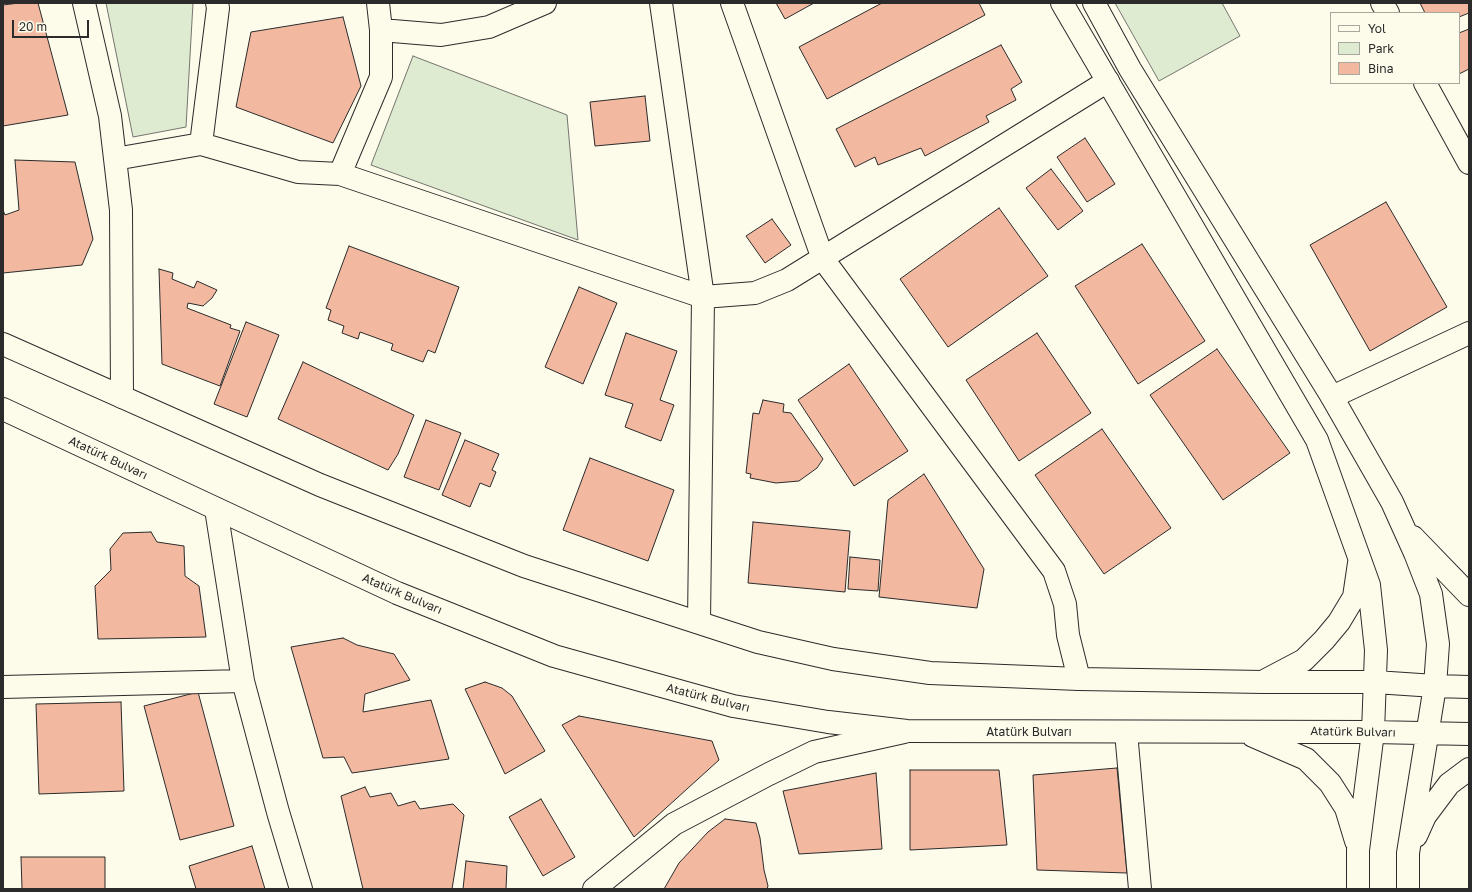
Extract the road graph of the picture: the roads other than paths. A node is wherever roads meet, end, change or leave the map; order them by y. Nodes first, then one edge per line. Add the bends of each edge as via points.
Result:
1 (84, 3) edge
2 (217, 3) edge
3 (378, 3) edge
4 (545, 3) edge
5 (661, 3) edge
6 (732, 3) edge
7 (1062, 3) edge
8 (1094, 3) edge
9 (1382, 3) edge
10 (1387, 12) edge
11 (382, 30) junction
12 (1108, 81) junction
13 (1427, 84) edge
14 (201, 144) junction
15 (115, 159) junction
16 (1469, 164) edge
17 (340, 174) junction
18 (823, 259) junction
19 (703, 297) junction
20 (1469, 333) edge
21 (3, 344) edge
22 (122, 397) junction
23 (1332, 397) junction
24 (3, 409) edge
25 (216, 509) junction
26 (1404, 527) junction
27 (1360, 560) junction
28 (1469, 595) edge
29 (699, 622) junction
30 (1079, 679) junction
31 (243, 681) junction
32 (1264, 682) junction
33 (1375, 682) junction
34 (1435, 686) junction
35 (1469, 687) edge
36 (3, 688) edge
37 (907, 731) junction
38 (1126, 732) junction
39 (1243, 732) junction
40 (1373, 732) junction
41 (1428, 734) junction
42 (1469, 734) edge
43 (1469, 769) edge
44 (1358, 850) junction
45 (1408, 853) junction
46 (301, 889) edge
47 (594, 889) edge
48 (1140, 889) edge
49 (1358, 889) edge
50 (1408, 889) edge

1 - 15 main road via 110,116
2 - 14 main road
3 - 11 main road
4 - 11 main road via 489,27 441,35
5 - 19 main road
6 - 18 main road
7 - 12 main road
8 - 23 main road via 1130,69
9 - 10 main road
11 - 17 main road via 381,77
12 - 18 main road
12 - 27 main road via 1317,440
13 - 16 main road
14 - 15 main road
14 - 17 main road via 298,172
15 - 22 main road via 120,210
17 - 19 main road
18 - 19 main road via 787,280 755,293
18 - 30 main road via 1054,571 1066,604 1068,635
19 - 29 main road
20 - 23 main road
21 - 22 main road
22 - 29 main road via 320,485 524,566
23 - 26 main road
24 - 25 main road, Atatürk Bulvarı
25 - 31 main road
25 - 37 main road, Atatürk Bulvarı via 397,593 554,656 733,706 828,722
26 - 28 main road
26 - 34 main road via 1431,594 1438,644
27 - 32 main road via 1354,597 1339,622 1304,660
27 - 33 main road via 1369,585 1375,629
29 - 30 main road via 758,642 833,659 930,673
30 - 32 main road
31 - 36 main road
31 - 46 main road
32 - 33 main road
33 - 34 main road
33 - 40 main road
34 - 35 main road
34 - 41 main road
37 - 38 main road, Atatürk Bulvarı
37 - 47 main road via 814,752 674,824
38 - 39 main road, Atatürk Bulvarı
38 - 48 main road
39 - 40 main road, Atatürk Bulvarı
39 - 44 main road via 1306,759 1330,783 1346,808
40 - 41 main road, Atatürk Bulvarı
40 - 44 main road
41 - 42 main road, Atatürk Bulvarı
41 - 45 main road
43 - 45 main road via 1449,784 1425,816
44 - 49 main road
45 - 50 main road

